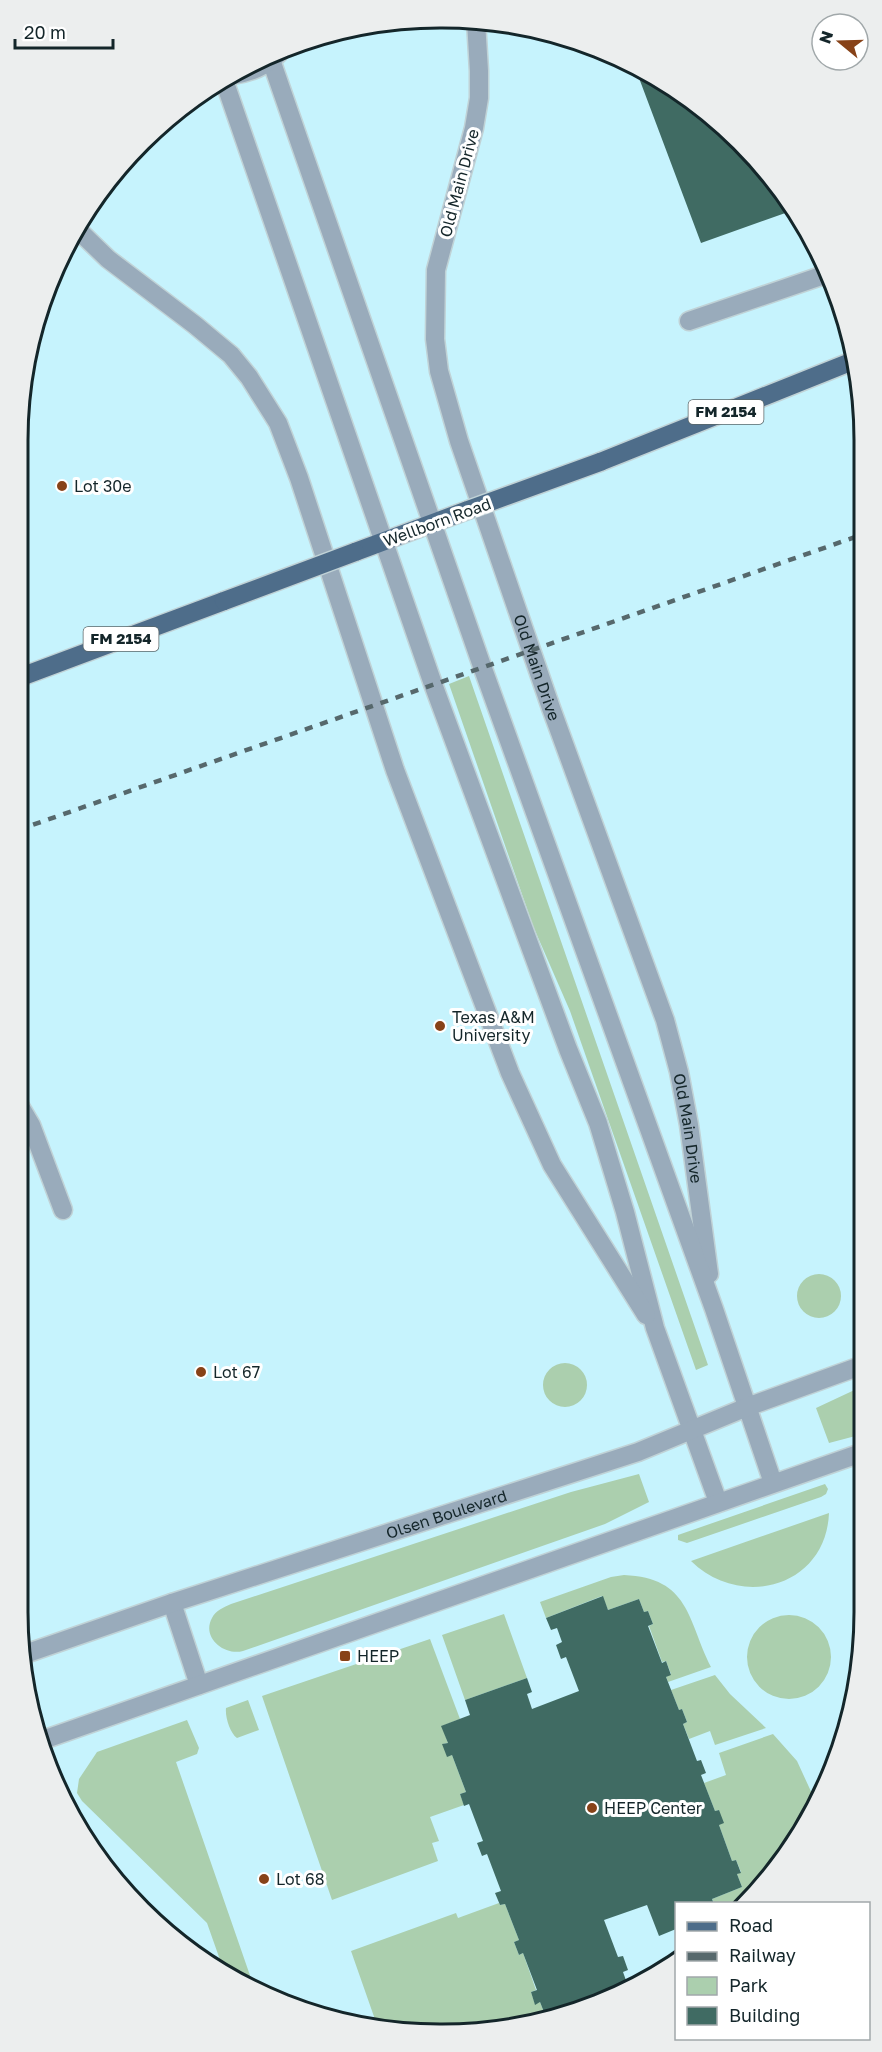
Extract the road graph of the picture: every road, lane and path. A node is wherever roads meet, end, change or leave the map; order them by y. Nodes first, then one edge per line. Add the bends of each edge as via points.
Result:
1 (477, 30) edge
2 (277, 63) edge
3 (227, 89) edge
4 (84, 235) edge
5 (819, 276) edge
6 (689, 321) dead end
7 (846, 364) edge
8 (434, 523) junction
9 (385, 541) junction
10 (28, 674) edge
11 (28, 1120) edge
12 (63, 1210) dead end
13 (714, 1309) junction
14 (655, 1328) junction
15 (854, 1368) edge
16 (747, 1407) junction
17 (691, 1430) junction
18 (854, 1455) edge
19 (773, 1483) junction
20 (718, 1502) junction
21 (172, 1604) junction
22 (31, 1652) edge
23 (200, 1685) junction
24 (48, 1738) edge

1 - 13 street, Old Main Drive via 479,98 474,128 436,270 435,339 439,371 456,432 551,708 665,1020 690,1125
2 - 8 street, Old Main Drive
3 - 9 street
4 - 14 street via 231,355 278,423 395,770 523,1105 569,1195
5 - 6 street
7 - 8 main road, Wellborn Road / FM 2154, bridge
8 - 9 main road, Wellborn Road / FM 2154
8 - 13 street, Old Main Drive
9 - 10 main road, Wellborn Road / FM 2154, bridge
9 - 14 street via 437,695 598,1123
11 - 12 street
13 - 16 street, Old Main Drive
14 - 17 street
15 - 16 street, Olsen Boulevard
16 - 17 street, Olsen Boulevard
16 - 19 street, Old Main Drive
17 - 20 street
17 - 21 street, Olsen Boulevard via 638,1452
18 - 19 street
19 - 20 street
20 - 23 street
21 - 22 street, Olsen Boulevard
21 - 23 street
23 - 24 street

